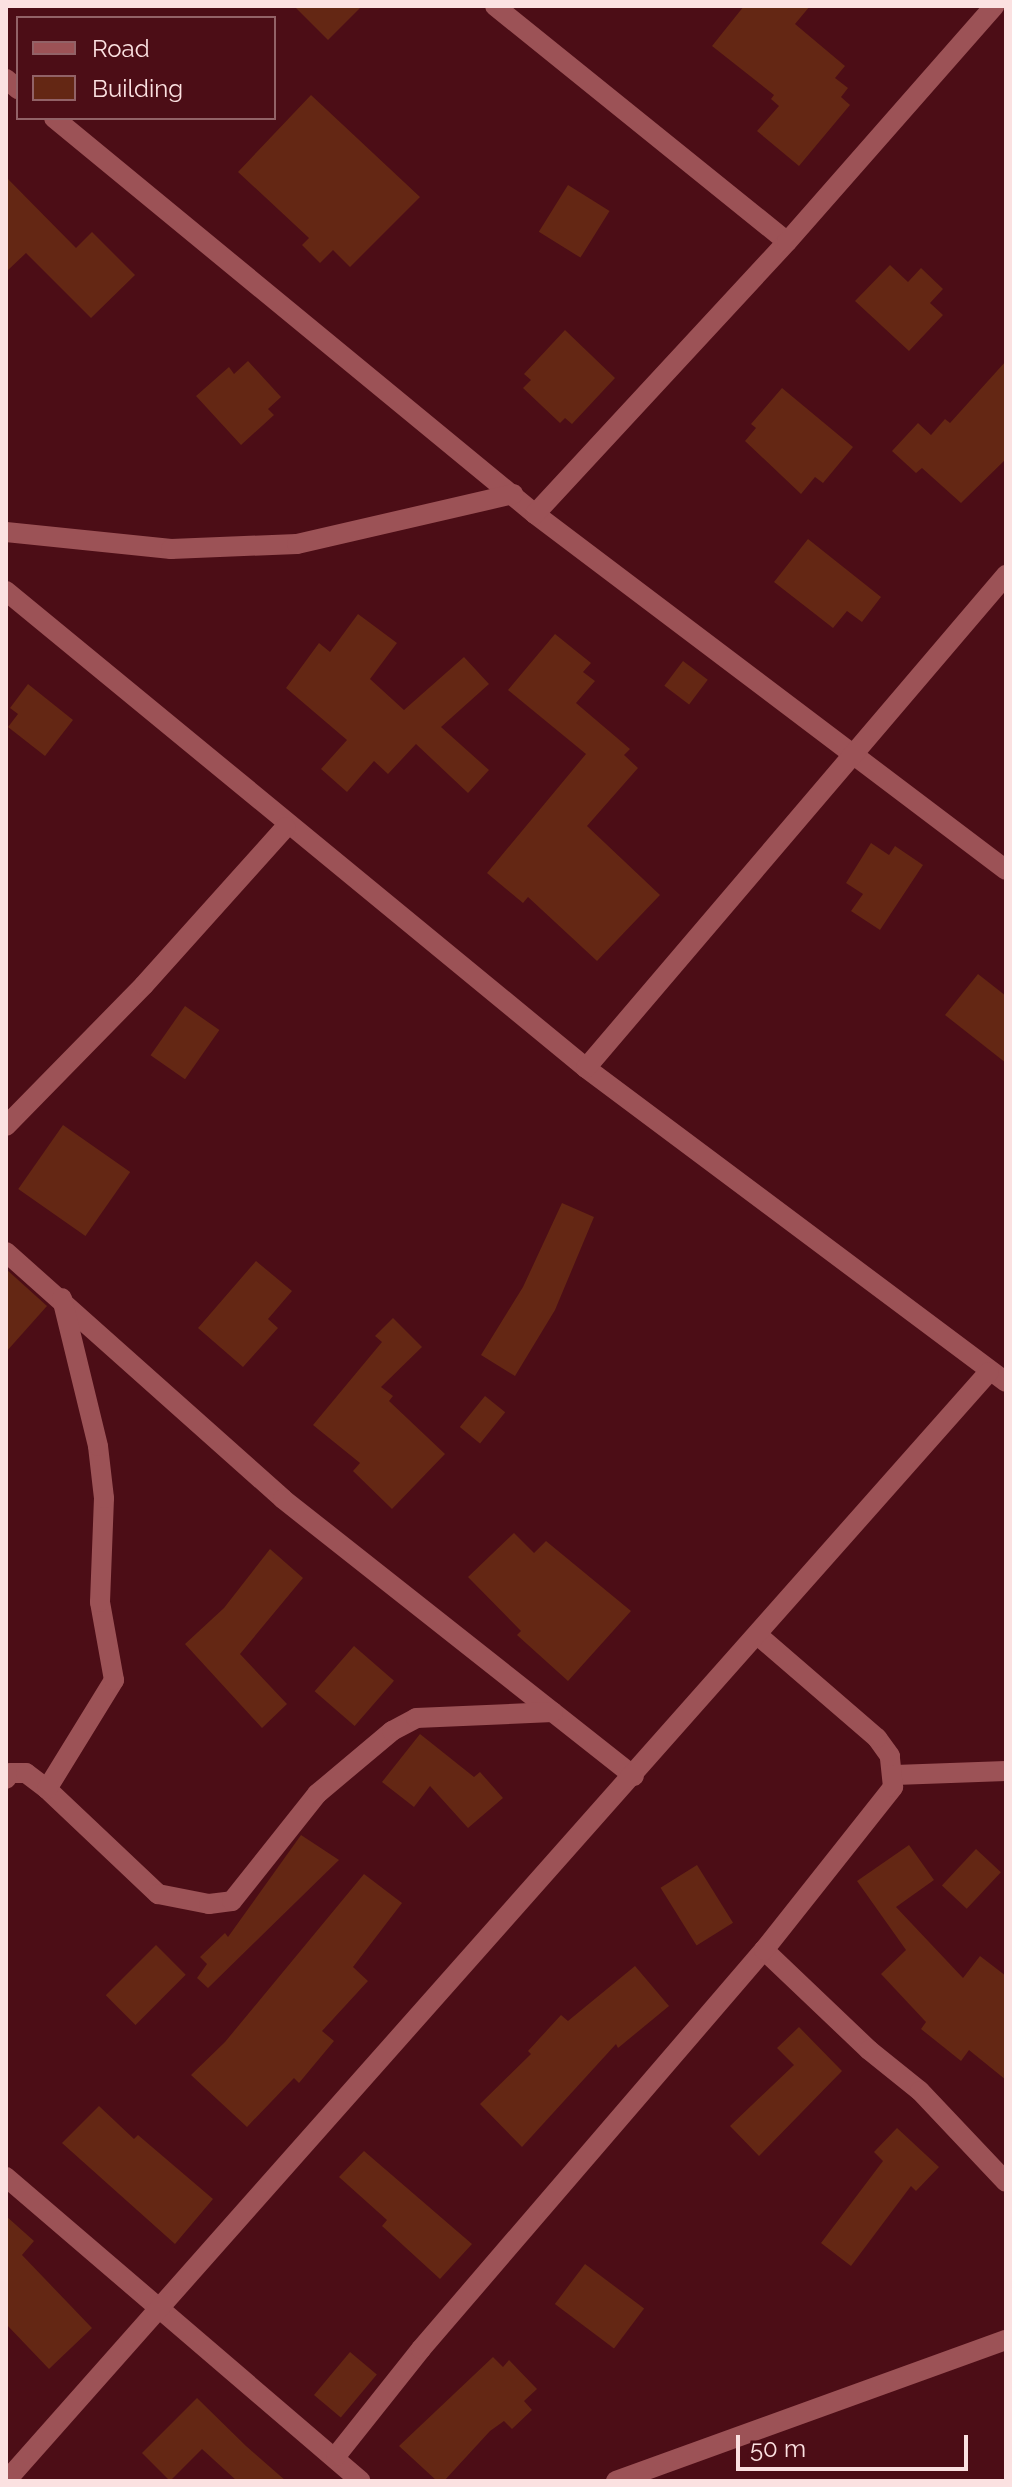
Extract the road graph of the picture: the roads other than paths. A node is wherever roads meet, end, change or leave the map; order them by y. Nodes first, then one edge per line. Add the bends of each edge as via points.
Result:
1 (495, 6) edge
2 (994, 6) edge
3 (56, 120) edge
4 (787, 242) junction
5 (513, 494) junction
6 (535, 514) junction
7 (6, 532) edge
8 (1006, 575) edge
9 (6, 591) edge
10 (853, 757) junction
11 (286, 827) junction
12 (1006, 870) edge
13 (586, 1068) junction
14 (8, 1116) edge
15 (6, 1252) edge
16 (62, 1298) junction
17 (997, 1377) edge
18 (759, 1636) junction
19 (553, 1712) junction
20 (1006, 1771) edge
21 (895, 1775) junction
22 (634, 1776) junction
23 (6, 1779) edge
24 (47, 1789) junction
25 (764, 1950) junction
26 (6, 2177) edge
27 (1006, 2182) edge
28 (159, 2309) junction
29 (1006, 2340) edge
30 (336, 2456) junction
31 (6, 2481) edge
32 (361, 2481) edge
33 (616, 2481) edge

1 - 4 street
2 - 4 street
3 - 5 street
4 - 6 street
5 - 6 street
5 - 7 street via 297,544 171,549
6 - 10 street
8 - 10 street
9 - 11 street
10 - 12 street
10 - 13 street
11 - 13 street
11 - 14 street via 144,985
13 - 17 street
15 - 16 street
16 - 19 street via 283,1499
16 - 24 street via 98,1446 104,1498 100,1602 114,1680
17 - 18 street
18 - 21 street via 877,1738
18 - 22 street
19 - 22 street
19 - 24 street via 416,1718 392,1731 317,1794 232,1901 189,1903 158,1894
20 - 21 street
21 - 25 street via 884,1801
22 - 28 street
23 - 24 street via 10,1773 26,1773
25 - 27 street via 920,2091
25 - 30 street via 421,2349
26 - 28 street
28 - 30 street
28 - 31 street
29 - 33 street
30 - 32 street

